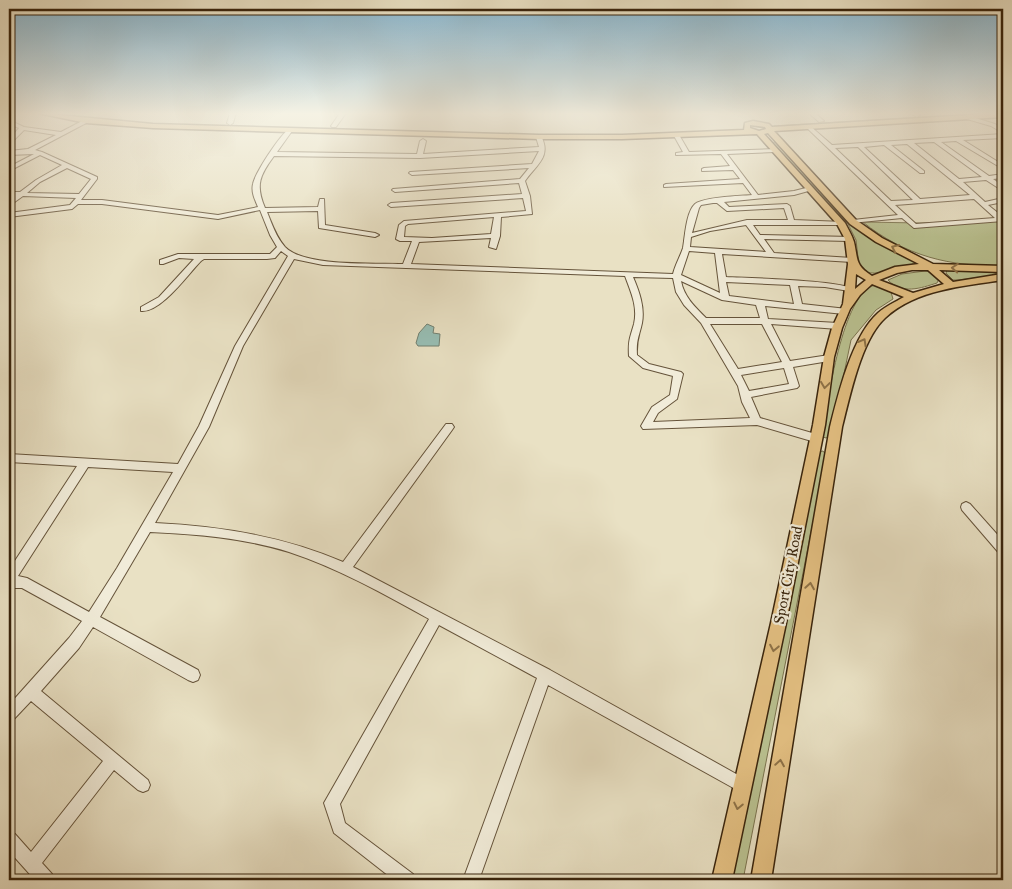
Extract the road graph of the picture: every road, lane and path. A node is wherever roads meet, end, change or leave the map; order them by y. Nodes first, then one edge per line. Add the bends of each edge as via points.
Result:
1 (37, 154) edge
2 (43, 154) edge
3 (273, 154) edge
4 (309, 154) edge
5 (446, 154) edge
6 (542, 154) edge
7 (724, 154) edge
8 (779, 154) edge
9 (789, 154) edge
10 (840, 154) edge
11 (869, 154) edge
12 (899, 154) edge
13 (924, 154) edge
14 (955, 154) edge
15 (983, 154) edge
16 (420, 156) joint
17 (66, 166) junction
18 (533, 166) junction
19 (1003, 167) edge
20 (734, 168) junction
21 (9, 169) edge
22 (704, 170) dead end
23 (922, 172) dead end
24 (412, 173) dead end
25 (1003, 176) edge
26 (988, 178) junction
27 (745, 181) junction
28 (958, 181) junction
29 (522, 182) junction
30 (666, 186) dead end
31 (810, 189) junction
32 (1003, 189) edge
33 (395, 190) dead end
34 (9, 194) edge
35 (693, 194) junction
36 (18, 196) junction
37 (527, 196) junction
38 (757, 197) junction
39 (976, 197) junction
40 (78, 199) junction
41 (322, 200) dead end
42 (718, 200) junction
43 (1003, 200) edge
44 (918, 202) junction
45 (890, 203) junction
46 (9, 204) edge
47 (984, 204) junction
48 (391, 205) dead end
49 (262, 209) junction
50 (321, 209) junction
51 (9, 215) edge
52 (498, 215) junction
53 (904, 216) junction
54 (1001, 219) edge
55 (791, 220) junction
56 (845, 220) junction
57 (747, 222) junction
58 (375, 235) dead end
59 (496, 236) junction
60 (688, 236) junction
61 (758, 237) junction
62 (849, 239) junction
63 (416, 240) junction
64 (493, 247) dead end
65 (280, 248) junction
66 (686, 249) junction
67 (718, 252) junction
68 (772, 255) junction
69 (292, 256) junction
70 (202, 257) junction
71 (163, 262) dead end
72 (853, 262) junction
73 (406, 266) junction
74 (930, 266) junction
75 (1003, 269) edge
76 (628, 275) junction
77 (677, 276) junction
78 (1003, 277) edge
79 (723, 279) junction
80 (871, 280) junction
81 (794, 284) junction
82 (950, 285) junction
83 (849, 289) junction
84 (914, 297) junction
85 (725, 298) junction
86 (760, 304) junction
87 (798, 306) junction
88 (846, 308) junction
89 (144, 309) dead end
90 (704, 321) junction
91 (765, 321) junction
92 (838, 326) junction
93 (829, 358) junction
94 (788, 365) junction
95 (735, 374) junction
96 (745, 395) junction
97 (757, 421) junction
98 (449, 427) dead end
99 (815, 438) junction
100 (9, 458) edge
101 (85, 463) junction
102 (180, 468) junction
103 (966, 506) dead end
104 (146, 527) junction
105 (1003, 549) edge
106 (345, 569) junction
107 (9, 581) edge
108 (437, 617) junction
109 (91, 620) junction
110 (193, 675) dead end
111 (545, 675) junction
112 (31, 692) junction
113 (9, 714) edge
114 (113, 760) junction
115 (143, 785) dead end
116 (742, 785) junction
117 (9, 840) edge
118 (32, 864) junction
119 (46, 880) edge
120 (407, 880) edge
121 (471, 880) edge
122 (722, 880) edge
123 (761, 880) edge

1 - 21 street
2 - 17 street
3 - 49 street via 256,185
4 - 16 street
5 - 16 street
6 - 18 street
7 - 20 street
8 - 31 main road
9 - 56 main road
10 - 45 street
11 - 44 street
12 - 23 street
13 - 28 street
14 - 26 street
15 - 19 street
17 - 36 street
17 - 40 street via 95,178
18 - 24 street
18 - 29 street
20 - 22 street
20 - 27 street
25 - 26 street
26 - 28 street
26 - 32 street
27 - 35 street
27 - 38 street
28 - 39 street
29 - 33 street
29 - 37 street
30 - 35 street
31 - 38 street
31 - 56 main road
34 - 36 street
35 - 42 street
35 - 60 street via 696,207
36 - 40 street
36 - 46 street
37 - 48 street
37 - 52 street via 530,213
38 - 42 street
39 - 44 street
39 - 47 street
40 - 49 street via 215,216
40 - 51 street via 72,207
41 - 50 street
42 - 55 street via 727,209 787,206
43 - 47 street
44 - 45 street
45 - 53 street
47 - 54 street
49 - 50 street
49 - 65 street
50 - 58 street via 320,224 323,228
52 - 59 street
52 - 63 street via 404,224 400,239
53 - 54 street via 911,224 920,226
53 - 56 street
55 - 56 street
55 - 57 street
56 - 62 main road
74 -> 56 main road
57 - 60 street via 719,226
57 - 61 street
59 - 63 street
59 - 64 street
60 - 66 street
61 - 62 street
61 - 68 street
62 - 72 main road
63 - 73 street
65 - 69 street
65 - 70 street via 266,257
66 - 67 street
66 - 77 street
67 - 68 street
67 - 79 street
68 - 72 street
69 - 73 street via 323,263
69 - 102 street via 239,346 204,427
70 - 71 street via 178,256
70 - 89 street via 193,262 162,299
72 - 80 main road via 858,271
72 - 83 main road
73 - 76 street
75 -> 74 main road
74 - 80 main road via 896,270
74 - 82 main road
76 - 77 street
76 - 97 street via 639,310 632,341 634,356 646,366 678,374 674,397 656,410 646,426
77 - 85 street
77 - 90 street via 683,297
78 - 82 main road, Sport City Road
79 - 81 street
79 - 85 street
80 - 84 main road
80 - 88 main road, Sport City Road via 856,292
81 - 83 street
81 - 87 street
82 - 84 main road, Sport City Road
83 - 88 main road
123 -> 84 main road, Sport City Road via 836,427 849,375 862,342 882,315
85 - 86 street
86 - 87 street
86 - 91 street
87 - 88 street
88 - 92 main road, Sport City Road
90 - 91 street
90 - 95 street
91 - 92 street
91 - 94 street
92 - 93 main road, Sport City Road
93 - 94 street
93 -> 99 main road, Sport City Road
94 - 95 street
94 - 96 street via 794,386
95 - 96 street
96 - 97 street
97 - 99 street
98 - 106 street
99 -> 116 main road, Sport City Road via 766,687
100 - 101 street
101 - 102 street
101 - 107 street
102 - 104 street
103 - 105 street
104 - 106 street via 248,537 307,553
104 - 109 street
106 - 108 street
107 - 109 street via 24,582
108 - 111 street
108 - 120 street via 332,802 339,828
109 - 110 street
109 - 112 street
111 - 116 street
111 - 121 street
112 - 113 street
112 - 114 street
114 - 115 street
114 - 118 street
116 -> 122 main road, Sport City Road
117 - 118 street
118 - 119 street

